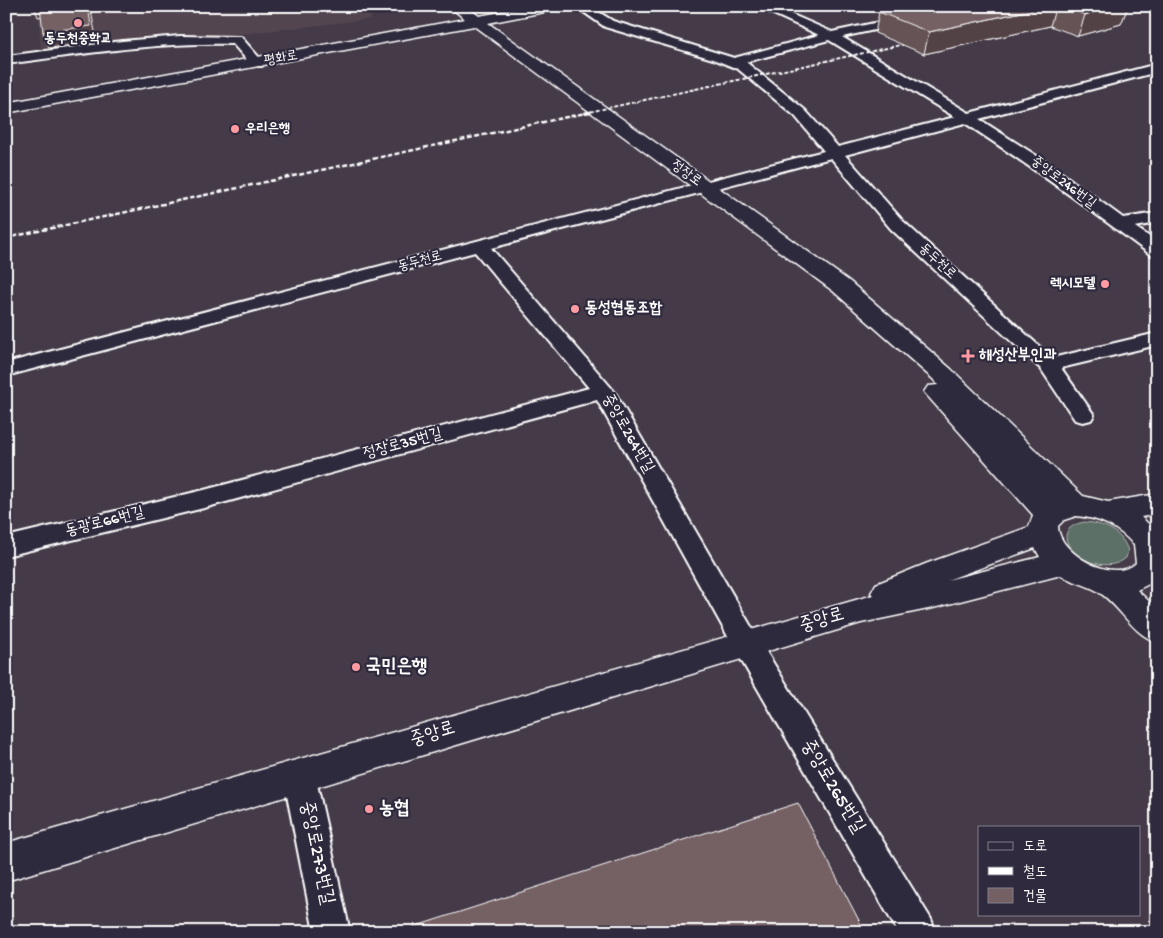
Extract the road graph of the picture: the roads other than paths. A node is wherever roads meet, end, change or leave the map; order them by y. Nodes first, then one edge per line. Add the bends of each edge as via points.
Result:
1 (456, 6) edge
2 (555, 6) edge
3 (581, 6) edge
4 (787, 6) edge
5 (972, 6) edge
6 (766, 8) edge
7 (477, 22) junction
8 (831, 36) junction
9 (6, 60) edge
10 (732, 62) junction
11 (257, 63) junction
12 (1157, 68) edge
13 (6, 108) edge
14 (967, 118) junction
15 (833, 152) junction
16 (704, 187) junction
17 (1157, 218) edge
18 (1118, 224) junction
19 (479, 246) junction
20 (1157, 251) edge
21 (1157, 339) edge
22 (1048, 365) junction
23 (6, 370) edge
24 (603, 391) junction
25 (1083, 415) dead end
26 (204, 498) joint
27 (1157, 504) edge
28 (1109, 512) junction
29 (1056, 518) junction
30 (1148, 529) edge
31 (6, 547) edge
32 (1063, 563) junction
33 (1109, 582) junction
34 (1149, 585) edge
35 (861, 610) junction
36 (1157, 629) edge
37 (746, 642) junction
38 (299, 775) junction
39 (6, 862) edge
40 (332, 932) edge
41 (918, 932) edge

1 - 7 street, 정장로
2 - 7 street, 평화로
3 - 10 street, 동두천로 via 610,24
4 - 6 street
5 - 8 street
6 - 8 street
7 - 11 street, 평화로
7 - 16 street, 정장로
8 - 10 street
8 - 14 street
9 - 11 street via 105,47 217,39 238,40
10 - 15 street, 동두천로 via 742,66 800,113
11 - 13 street, 평화로
12 - 14 street, 동두천로
14 - 15 street, 동두천로
14 - 18 street, 중앙로246번길 via 1045,168
15 - 16 street, 동두천로
15 - 22 street, 동두천로 via 897,225
16 - 19 street, 동두천로
16 - 29 street, 정장로 via 841,286 910,348 927,381
17 - 18 street
18 - 20 street, 중앙로246번길
19 - 23 street, 동두천로
19 - 24 street, 중앙로264번길
21 - 22 street
22 - 25 street, 동두천로
24 - 26 street, 정장로35번길
24 - 37 street, 중앙로264번길
26 - 31 street, 동광로66번길
27 - 28 street
28 - 29 street
28 - 30 street
29 - 32 street via 1047,546
29 - 35 street via 875,598
30 - 34 street via 1154,557
32 - 33 street via 1089,578
32 - 35 street, 중앙로 via 933,596
33 - 34 street
33 - 36 street
35 - 37 street, 중앙로
37 - 38 street, 중앙로
37 - 41 street, 중앙로265번길
38 - 39 street, 중앙로
38 - 40 street, 중앙로273번길

